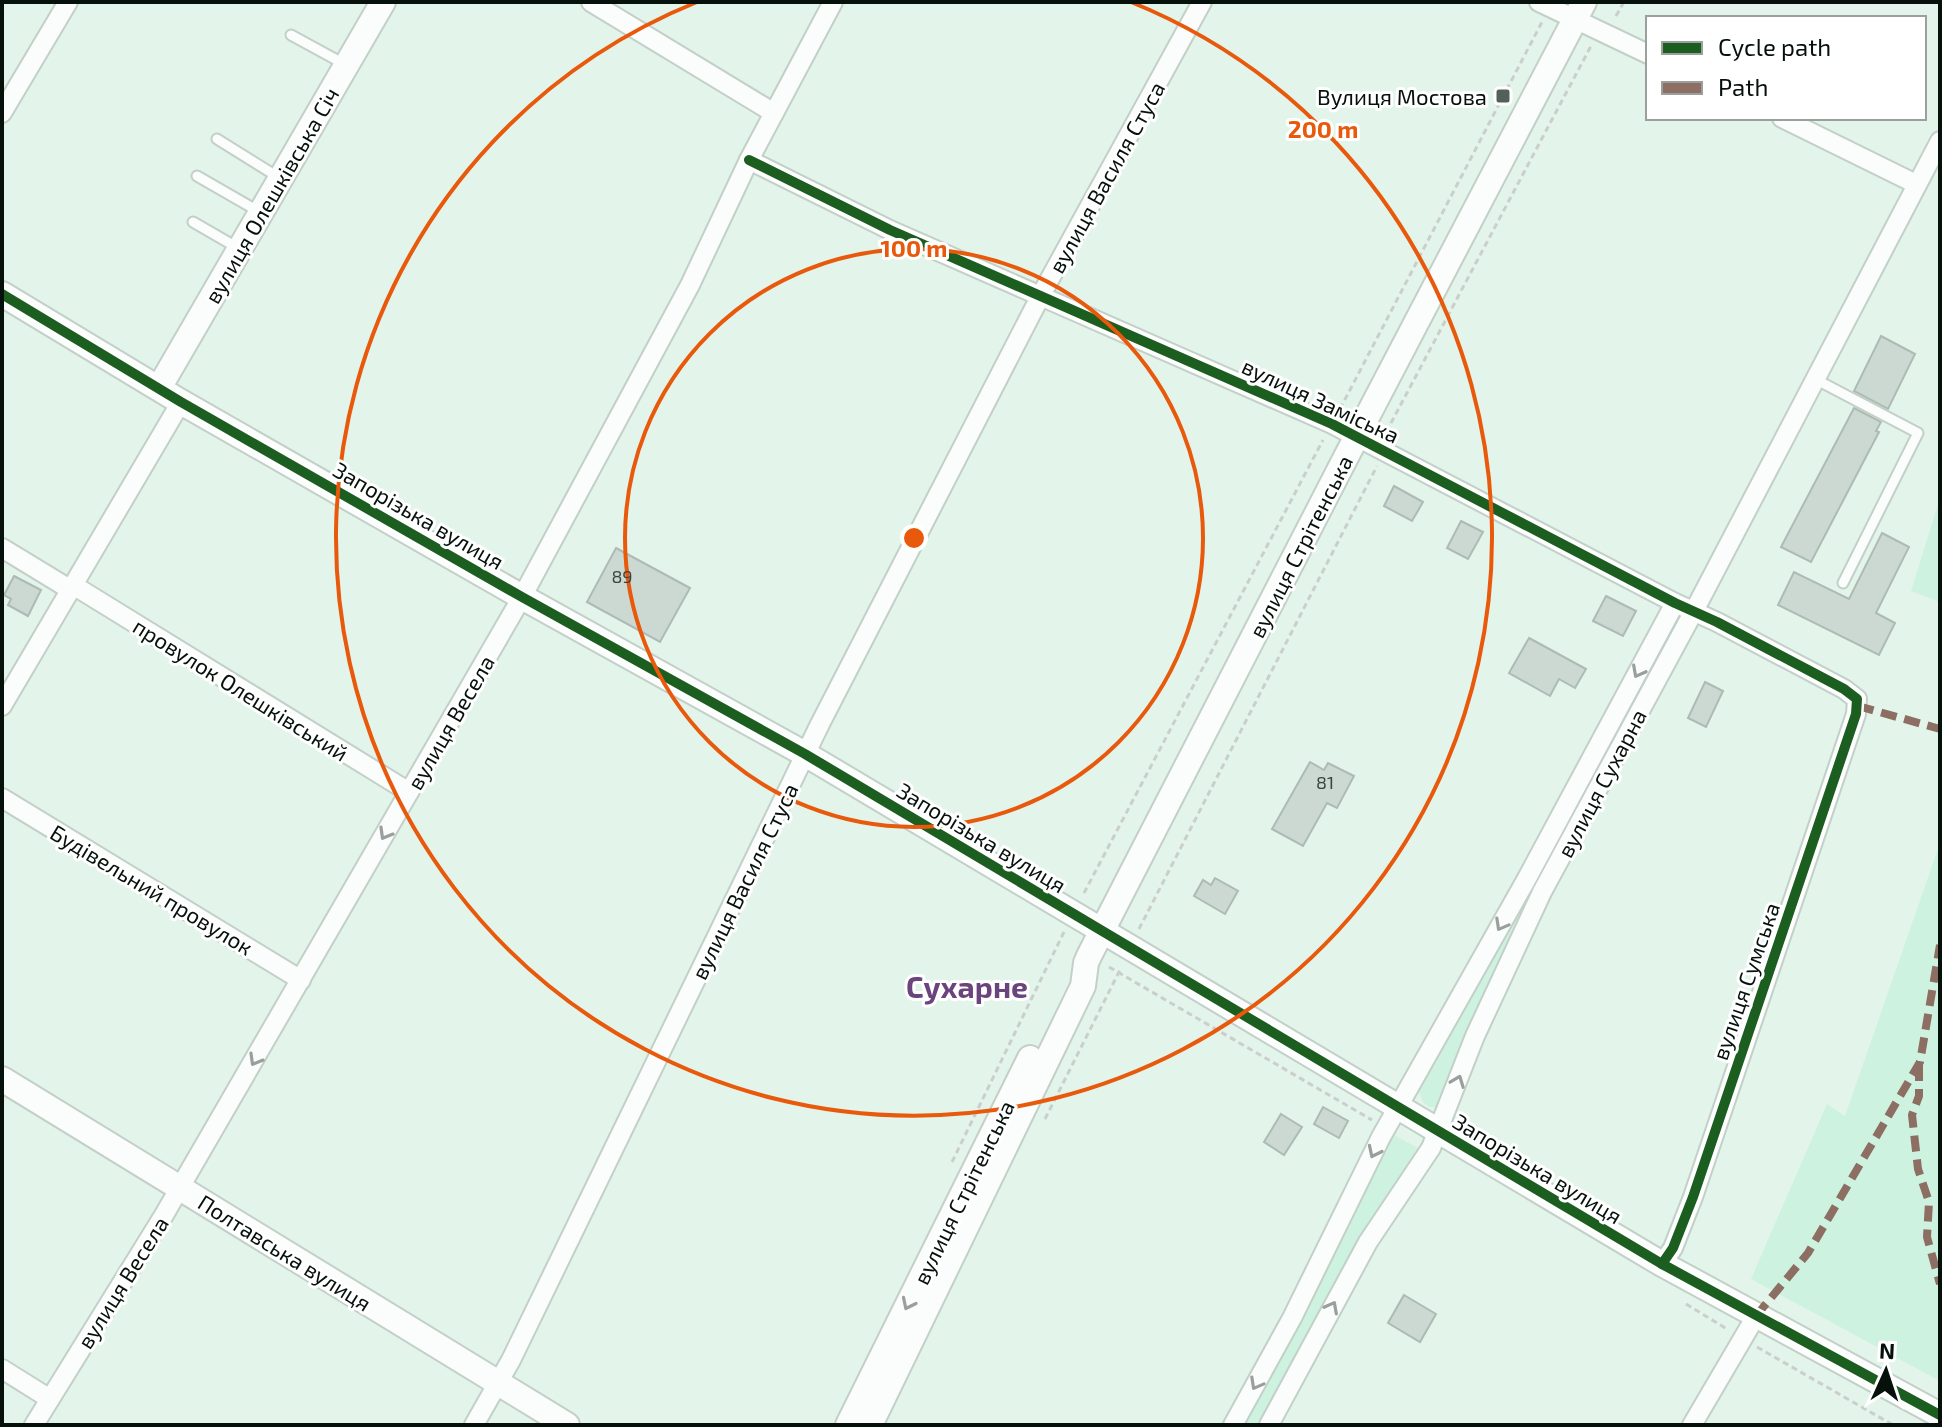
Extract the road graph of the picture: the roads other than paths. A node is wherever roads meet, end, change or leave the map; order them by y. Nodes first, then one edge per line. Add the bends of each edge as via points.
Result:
1 (68, 2) edge
2 (383, 2) edge
3 (591, 2) edge
4 (833, 2) edge
5 (1202, 2) edge
6 (1544, 5) edge
7 (1580, 11) edge
8 (291, 35) dead end
9 (1646, 53) edge
10 (346, 65) junction
11 (2, 113) edge
12 (774, 113) junction
13 (1786, 120) edge
14 (217, 139) dead end
15 (1938, 149) edge
16 (749, 160) junction
17 (197, 176) dead end
18 (281, 179) junction
19 (1916, 184) junction
20 (261, 213) junction
21 (193, 222) dead end
22 (240, 249) junction
23 (2, 294) edge
24 (1041, 295) junction
25 (1815, 379) junction
26 (159, 388) junction
27 (181, 402) junction
28 (1356, 437) junction
29 (2, 548) edge
30 (1843, 583) dead end
31 (72, 587) junction
32 (522, 597) junction
33 (1675, 603) junction
34 (1694, 611) junction
35 (2, 706) edge
36 (1858, 706) joint
37 (805, 754) junction
38 (409, 792) junction
39 (2, 798) edge
40 (1525, 882) junction
41 (1542, 892) junction
42 (1102, 931) junction
43 (1088, 960) junction
44 (301, 980) junction
45 (2, 1079) edge
46 (1393, 1118) junction
47 (1438, 1131) junction
48 (179, 1188) junction
49 (1662, 1264) junction
50 (1756, 1316) junction
51 (2, 1369) edge
52 (498, 1383) junction
53 (50, 1399) junction
54 (1940, 1415) edge
55 (34, 1425) edge
56 (474, 1425) edge
57 (567, 1425) edge
58 (848, 1425) edge
59 (870, 1425) edge
60 (1233, 1425) edge
61 (1269, 1425) edge
62 (1692, 1425) edge

1 - 11 street
2 - 10 main road, вулиця Олешківська Січ
3 - 12 street
4 - 12 street, вулиця Весела
5 - 24 street, вулиця Василя Стуса
6 - 7 street
7 - 9 street via 1606,34
7 - 28 main road, вулиця Стрітенська
8 - 10 lane
10 - 18 main road, вулиця Олешківська Січ
12 - 16 street, вулиця Весела
13 - 19 street
14 - 18 lane
15 - 19 street, вулиця Сухарна
16 - 24 street, вулиця Заміська via 890,230
16 - 32 street, вулиця Весела via 690,285
17 - 20 lane
18 - 20 main road, вулиця Олешківська Січ
19 - 25 street, вулиця Сухарна
20 - 22 main road, вулиця Олешківська Січ
21 - 22 lane
22 - 26 main road, вулиця Олешківська Січ
23 - 26 main road, Запорізька вулиця
24 - 28 street, вулиця Заміська
24 - 37 street, вулиця Василя Стуса
25 - 30 lane via 1918,433
25 - 34 street, вулиця Сухарна
26 - 27 main road, Запорізька вулиця
27 - 31 street
27 - 32 main road, Запорізька вулиця
28 - 33 street, вулиця Заміська
28 - 42 main road, вулиця Стрітенська
29 - 31 street, провулок Олешківський
31 - 35 street
31 - 38 street, провулок Олешківський
32 - 37 main road, Запорізька вулиця
32 - 38 street, вулиця Весела
33 - 34 street, вулиця Заміська
33 -> 40 street, вулиця Сухарна
34 - 36 street, вулиця Заміська via 1844,689
34 - 41 street, вулиця Сухарна
36 - 49 street, вулиця Сумська via 1693,1197
37 - 42 main road, Запорізька вулиця
37 - 52 street, вулиця Василя Стуса
38 -> 44 street, вулиця Весела
39 - 44 street, Будівельний провулок
40 - 41 lane
40 -> 46 street, вулиця Сухарна
47 -> 41 street, вулиця Сухарна
42 - 43 main road, вулиця Стрітенська
42 - 46 main road, Запорізька вулиця
43 -> 58 main road, вулиця Стрітенська via 1069,979
43 - 59 main road, вулиця Стрітенська via 1083,986
44 -> 48 street, вулиця Весела
45 - 48 main road, Полтавська вулиця
46 - 47 main road, Запорізька вулиця
46 -> 60 street, вулиця Сухарна
47 - 49 main road, Запорізька вулиця
61 -> 47 street, вулиця Сухарна via 1368,1242
48 - 52 main road, Полтавська вулиця
48 - 53 street, вулиця Весела
49 - 50 main road, Запорізька вулиця
50 - 54 main road, Запорізька вулиця
50 - 62 street
51 - 53 street
52 - 56 street, вулиця Василя Стуса
52 - 57 main road, Полтавська вулиця
53 - 55 street, вулиця Весела

